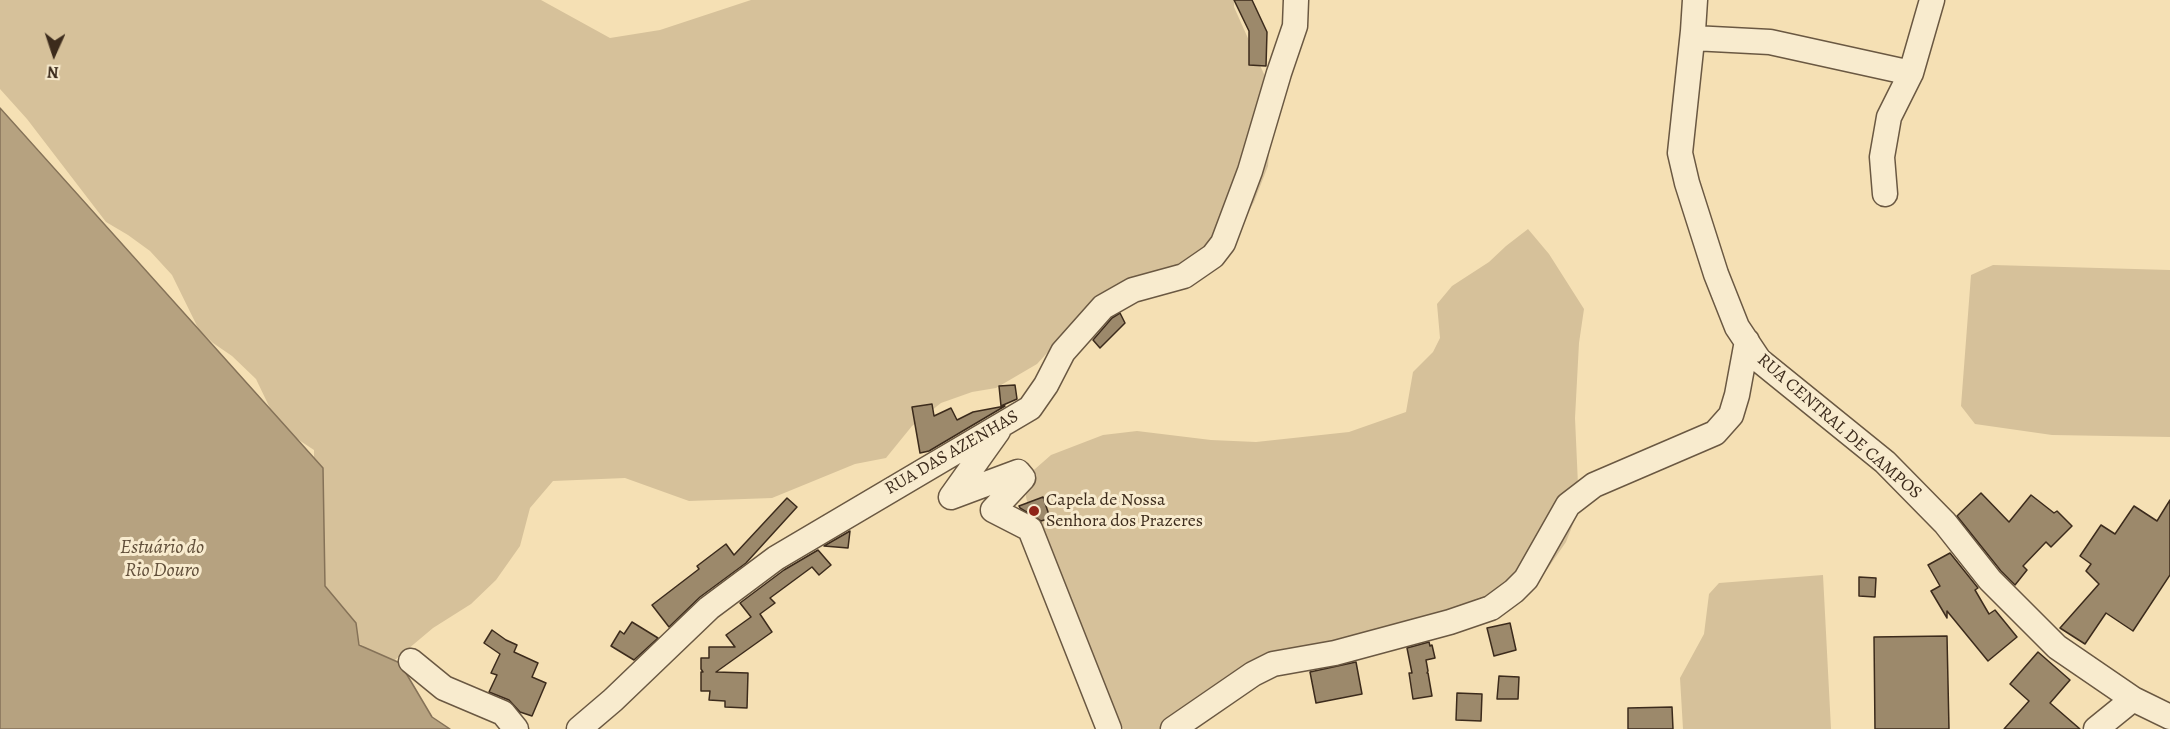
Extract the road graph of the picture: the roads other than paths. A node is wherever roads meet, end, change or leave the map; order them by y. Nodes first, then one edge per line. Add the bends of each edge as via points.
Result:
1 (1296, 0) edge
2 (1695, 0) edge
3 (1932, 0) edge
4 (1693, 38) junction
5 (1911, 73) junction
6 (1885, 194) dead end
7 (1747, 341) junction
8 (1003, 425) junction
9 (411, 661) dead end
10 (2133, 699) junction
11 (2170, 717) edge
12 (516, 729) edge
13 (579, 729) edge
14 (1109, 729) edge
15 (1173, 729) edge
16 (2096, 729) edge

1 - 8 street, RUA DAS AZENHAS via 1295,26 1250,171 1222,243 1213,256 1184,276 1133,290 1103,307 1063,352 1030,408
2 - 4 street, RUA CENTRAL DE CAMPOS
3 - 5 street
4 - 5 street via 1770,42
4 - 7 street, RUA CENTRAL DE CAMPOS via 1680,153 1716,274 1737,327
5 - 6 street via 1889,117 1882,157
7 - 10 street, RUA CENTRAL DE CAMPOS via 1760,360 1885,462 1945,523 1990,580 2057,647
7 - 15 street via 1731,415 1715,433 1594,485 1568,505 1526,579 1491,608 1335,653 1274,664
8 - 13 street, RUA DAS AZENHAS via 776,558 709,608
8 - 14 street via 951,497 1018,472 1023,478 993,510 1030,529
9 - 12 street via 444,688 503,713
10 - 11 street, RUA CENTRAL DE CAMPOS
10 - 16 street

